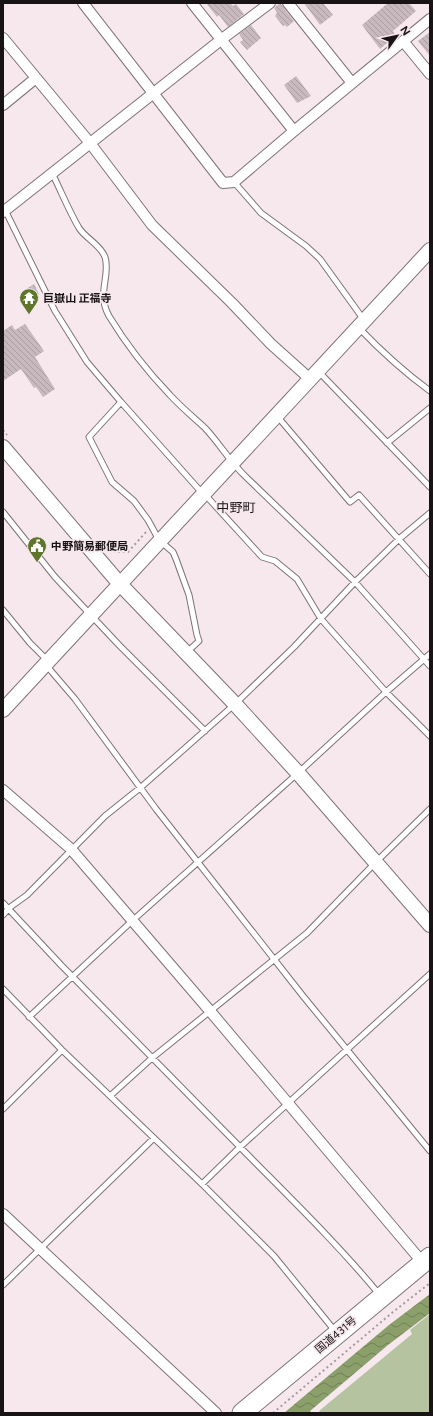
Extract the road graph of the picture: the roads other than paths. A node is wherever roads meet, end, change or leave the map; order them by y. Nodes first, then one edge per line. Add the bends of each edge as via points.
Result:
1 (83, 3) edge
2 (192, 3) edge
3 (270, 3) edge
4 (288, 3) edge
5 (430, 19) edge
6 (3, 38) edge
7 (222, 39) junction
8 (403, 41) junction
9 (430, 74) edge
10 (36, 78) junction
11 (352, 84) junction
12 (154, 93) junction
13 (3, 105) edge
14 (294, 131) junction
15 (90, 143) junction
16 (52, 172) junction
17 (234, 182) junction
18 (4, 209) edge
19 (430, 250) edge
20 (362, 324) junction
21 (314, 375) junction
22 (430, 391) edge
23 (121, 402) junction
24 (430, 408) edge
25 (277, 415) junction
26 (5, 441) edge
27 (387, 443) junction
28 (232, 463) junction
29 (430, 486) edge
30 (203, 494) junction
31 (3, 512) edge
32 (430, 512) edge
33 (399, 539) junction
34 (160, 540) junction
35 (430, 574) edge
36 (355, 582) junction
37 (120, 583) junction
38 (3, 610) edge
39 (91, 614) junction
40 (321, 619) junction
41 (186, 653) junction
42 (430, 654) edge
43 (424, 659) junction
44 (46, 663) junction
45 (430, 666) edge
46 (386, 692) junction
47 (235, 704) junction
48 (3, 710) edge
49 (205, 731) junction
50 (430, 736) edge
51 (298, 773) junction
52 (140, 788) junction
53 (3, 790) edge
54 (430, 809) edge
55 (70, 849) junction
56 (198, 861) junction
57 (376, 862) junction
58 (3, 903) edge
59 (9, 908) junction
60 (3, 915) edge
61 (132, 921) junction
62 (430, 925) edge
63 (274, 959) junction
64 (430, 974) edge
65 (73, 976) junction
66 (3, 989) edge
67 (210, 1011) junction
68 (30, 1017) junction
69 (62, 1050) junction
70 (347, 1050) junction
71 (152, 1058) junction
72 (110, 1096) junction
73 (288, 1104) junction
74 (3, 1109) edge
75 (154, 1138) junction
76 (240, 1147) junction
77 (430, 1151) edge
78 (202, 1184) junction
79 (3, 1214) edge
80 (40, 1249) junction
81 (428, 1265) edge
82 (3, 1285) edge
83 (381, 1297) junction
84 (337, 1334) junction
85 (216, 1413) edge
86 (242, 1413) edge
87 (262, 1413) edge

1 - 12 street
2 - 7 street
3 - 7 street
4 - 11 street
5 - 8 street
6 - 10 street
7 - 12 street
7 - 14 street
8 - 9 street
8 - 11 street
10 - 13 street
10 - 15 street
11 - 14 street
12 - 15 street
12 - 17 street via 223,183
14 - 17 street
15 - 16 street
15 - 21 street via 152,225 271,344
16 - 18 street
16 - 28 lane via 79,227 104,256 106,272 103,289 108,314 148,372 205,429
17 - 20 lane via 261,213 320,259
18 - 23 lane via 54,311 86,362
19 - 20 street
20 - 21 street
20 - 22 lane via 385,355
21 - 25 street
21 - 27 lane
23 - 30 lane
23 - 34 lane via 90,437 112,482 134,501
24 - 27 lane
25 - 28 street
25 - 33 lane via 350,502 359,495
26 - 37 street
27 - 29 lane
28 - 30 street
28 - 36 lane
30 - 34 street
30 - 40 lane via 262,557 275,561 297,579
31 - 39 lane via 55,577
32 - 33 lane
33 - 35 lane
33 - 36 lane
34 - 37 street
34 - 41 lane via 173,552 189,595 199,641
36 - 40 lane
36 - 43 lane
37 - 39 street
37 - 41 street
38 - 44 lane
39 - 44 street
39 - 49 lane
40 - 46 lane
40 - 47 lane
41 - 47 street
42 - 43 lane
43 - 45 lane
43 - 46 lane
44 - 48 street
44 - 52 lane
46 - 50 lane
46 - 51 lane
47 - 49 lane
47 - 51 street
49 - 52 lane
51 - 56 lane
51 - 57 street
52 - 55 lane
52 - 56 lane
53 - 55 street
54 - 57 lane
55 - 59 lane via 26,895
55 - 61 street
56 - 61 lane
56 - 63 lane
57 - 62 street
57 - 63 lane via 307,933
58 - 59 lane
59 - 60 lane
59 - 65 lane
61 - 65 lane
61 - 67 street
63 - 67 lane
63 - 70 lane
64 - 70 lane
65 - 68 lane
65 - 71 lane
66 - 68 lane
67 - 71 lane
67 - 73 street
68 - 69 lane
69 - 72 lane
69 - 74 lane
70 - 73 lane
70 - 77 lane
71 - 72 lane
71 - 76 lane
72 - 75 lane
73 - 76 lane
73 - 81 street
75 - 78 lane
75 - 80 lane
76 - 78 lane
76 - 83 lane via 335,1245
78 - 84 lane via 274,1256
79 - 80 street
80 - 82 lane
80 - 85 street
81 - 83 highway, 国道431号
81 - 87 highway, 国道431号 via 344,1343
83 - 84 highway, 国道431号
84 - 86 highway, 国道431号

